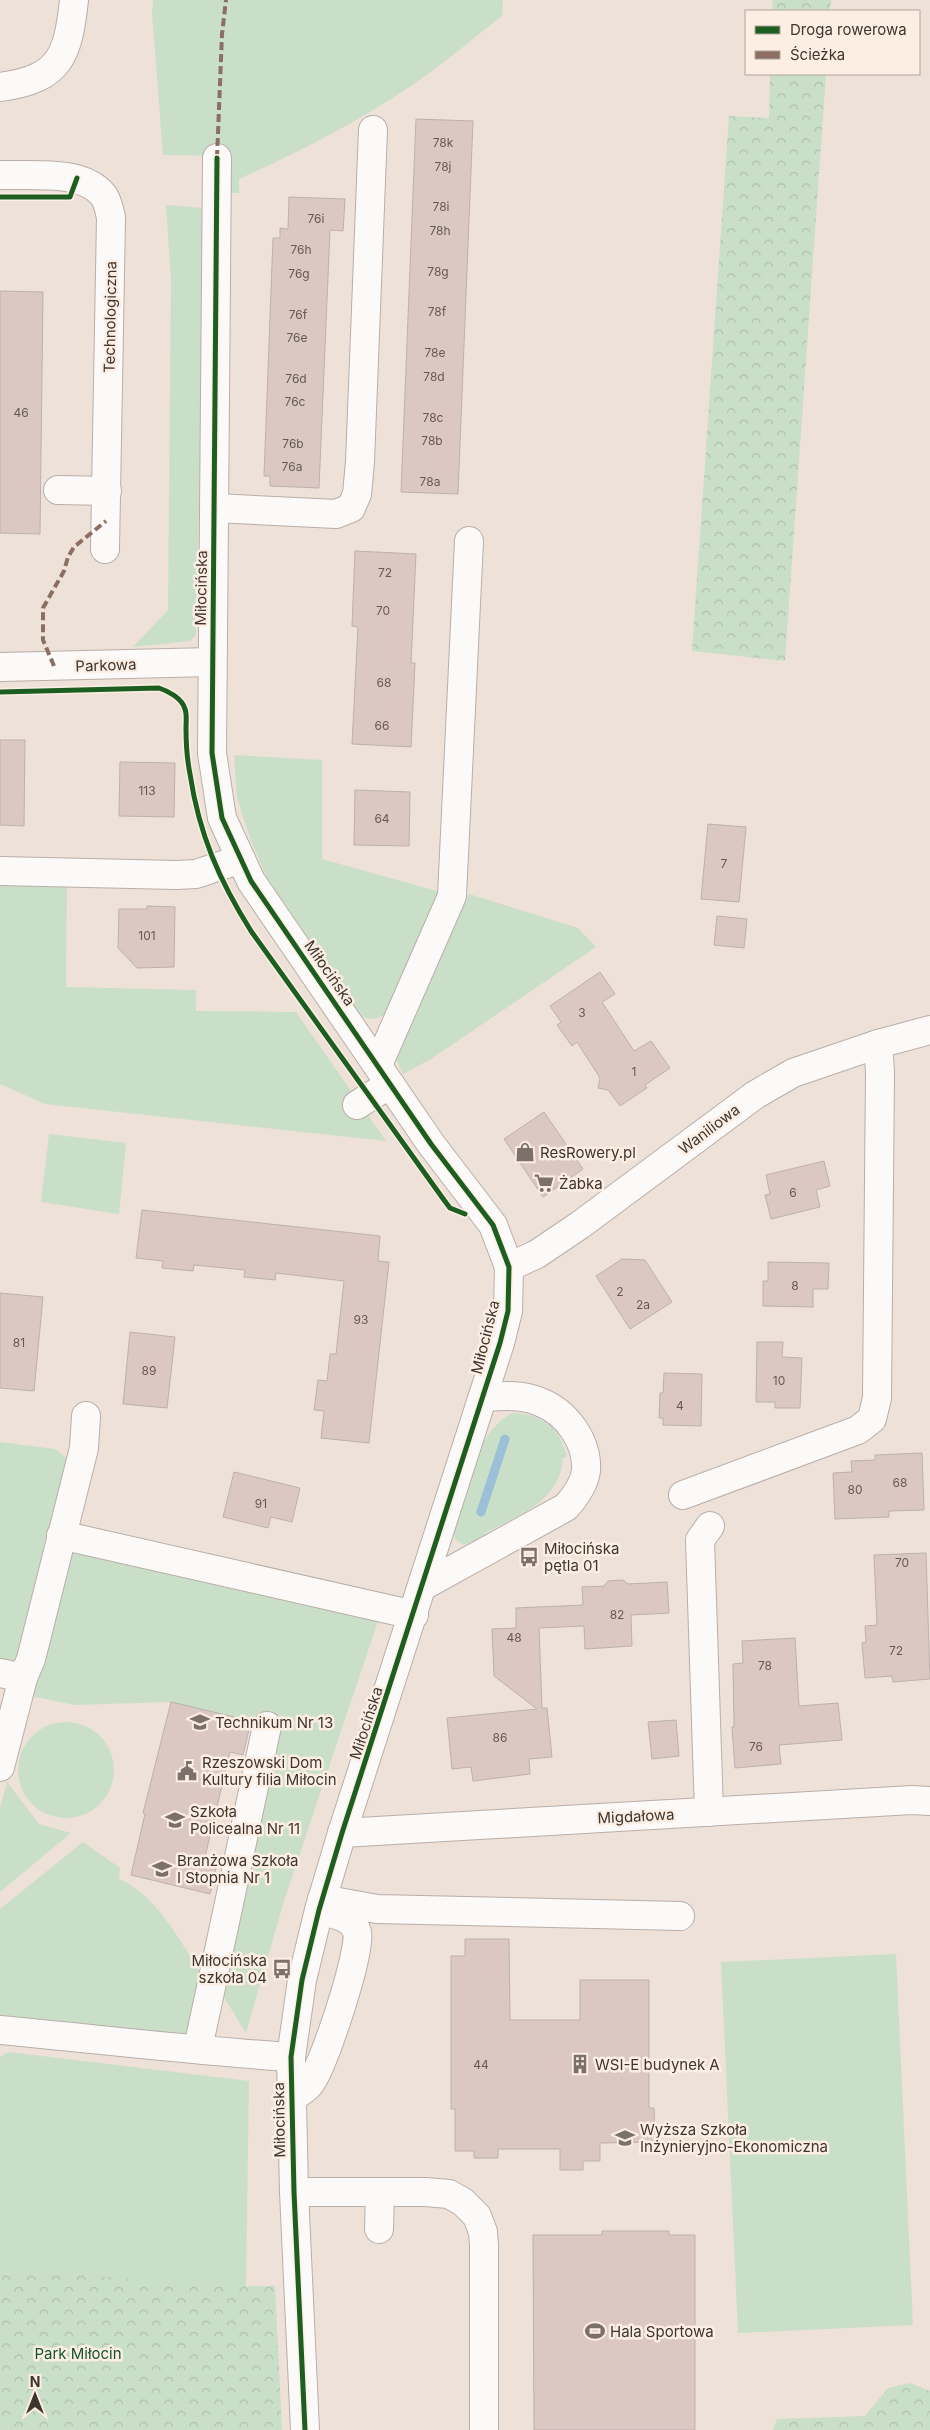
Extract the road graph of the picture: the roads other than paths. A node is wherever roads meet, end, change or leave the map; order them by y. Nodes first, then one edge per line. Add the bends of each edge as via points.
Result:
1 (74, 0) edge
2 (0, 88) edge
3 (373, 130) dead end
4 (217, 158) dead end
5 (0, 175) edge
6 (58, 490) dead end
7 (107, 491) junction
8 (215, 508) junction
9 (469, 541) dead end
10 (105, 549) dead end
11 (212, 662) junction
12 (0, 667) edge
13 (241, 860) junction
14 (0, 871) edge
15 (930, 1030) edge
16 (878, 1044) junction
17 (384, 1075) junction
18 (357, 1105) dead end
19 (509, 1266) junction
20 (483, 1396) junction
21 (86, 1416) dead end
22 (683, 1495) dead end
23 (710, 1526) dead end
24 (61, 1535) junction
25 (423, 1586) junction
26 (414, 1615) junction
27 (12, 1676) edge
28 (267, 1726) dead end
29 (0, 1767) edge
30 (930, 1801) edge
31 (709, 1812) junction
32 (342, 1833) junction
33 (321, 1904) junction
34 (680, 1916) dead end
35 (0, 2030) edge
36 (198, 2048) junction
37 (291, 2057) junction
38 (291, 2098) junction
39 (294, 2192) junction
40 (380, 2192) junction
41 (379, 2229) dead end
42 (305, 2430) edge
43 (484, 2430) edge

1 - 2 street via 65,51 54,65 33,79
3 - 8 street via 357,494 351,508 336,514
4 - 8 street, Miłocińska
5 - 7 street, Technologiczna via 77,178 103,194 108,205 111,217
6 - 7 street
7 - 10 street, Technologiczna
8 - 11 street, Miłocińska
9 - 17 street via 452,896
11 - 12 street, Parkowa
11 - 13 street, Miłocińska via 214,762 222,818
13 - 14 street via 196,874 176,875
13 - 17 street, Miłocińska via 251,882
15 - 16 street, Waniliowa
16 - 19 street, Waniliowa via 793,1073 755,1094 580,1226 537,1254
16 - 22 street via 877,1398 872,1420 858,1430
17 - 18 street
17 - 19 street, Miłocińska via 493,1226
19 - 20 street, Miłocińska via 508,1311
20 - 25 street, Miłocińska
20 - 25 street via 516,1396 557,1409 572,1426 583,1448 586,1471 579,1492 566,1507
21 - 24 street via 84,1448
23 - 31 street via 700,1540
24 - 26 street
24 - 27 street via 31,1659
25 - 26 street, Miłocińska
26 - 32 street, Miłocińska
27 - 29 street
28 - 36 street
30 - 31 street, Migdałowa
31 - 32 street, Migdałowa
32 - 33 street, Miłocińska
33 - 34 street via 377,1909
33 - 37 street, Miłocińska via 302,1980
33 - 38 street via 352,1922 358,1940 321,2066 309,2086
35 - 36 street
36 - 37 street
37 - 38 street, Miłocińska
38 - 39 street, Miłocińska
39 - 40 street
39 - 42 street, Miłocińska
40 - 41 street
40 - 43 street via 448,2194 463,2202 480,2224 484,2245

